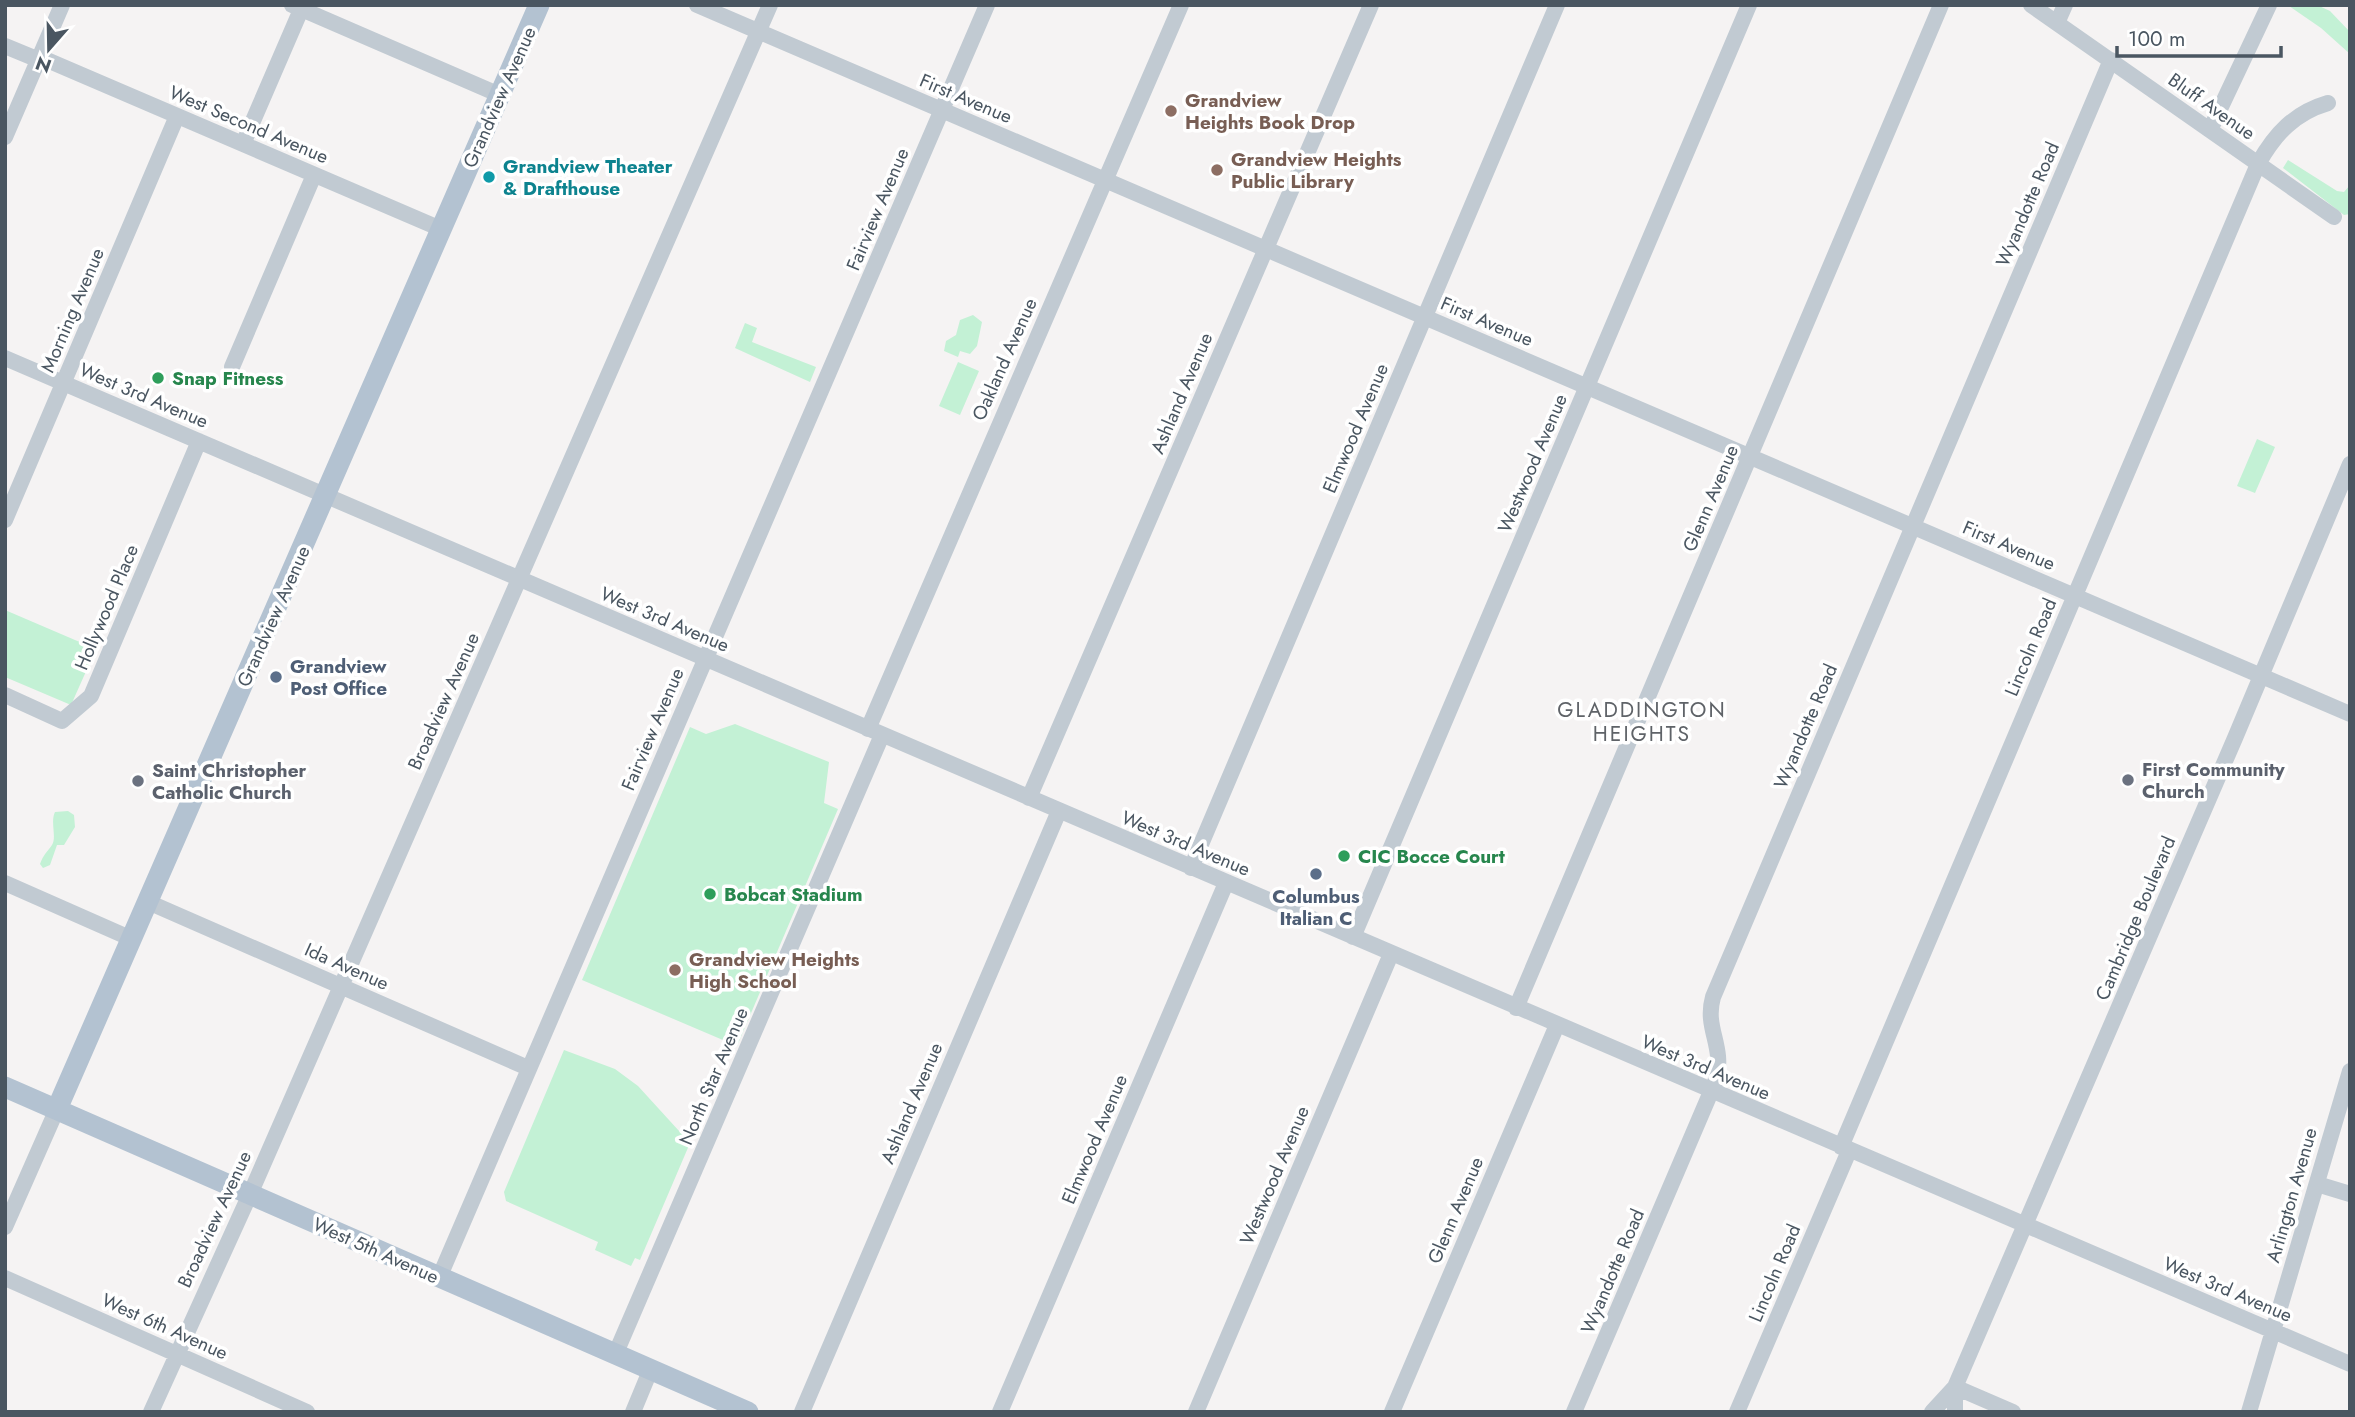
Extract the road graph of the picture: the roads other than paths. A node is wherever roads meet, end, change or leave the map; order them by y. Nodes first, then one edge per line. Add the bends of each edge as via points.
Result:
1 (62, 5) edge
2 (539, 5) edge
3 (697, 5) edge
4 (770, 5) edge
5 (987, 5) edge
6 (1181, 5) edge
7 (1371, 5) edge
8 (1557, 5) edge
9 (1749, 5) edge
10 (1941, 5) edge
11 (2031, 5) edge
12 (2065, 5) edge
13 (2269, 5) edge
14 (299, 7) edge
15 (2057, 23) junction
16 (758, 32) junction
17 (5, 46) edge
18 (39, 59) junction
19 (2110, 60) junction
20 (500, 95) junction
21 (2328, 103) dead end
22 (942, 110) junction
23 (177, 116) junction
24 (2210, 130) junction
25 (5, 137) edge
26 (243, 144) junction
27 (2258, 164) junction
28 (314, 175) junction
29 (1105, 180) junction
30 (2334, 217) dead end
31 (441, 229) junction
32 (1266, 249) junction
33 (1425, 317) junction
34 (5, 358) edge
35 (232, 367) dead end
36 (63, 383) junction
37 (1587, 387) junction
38 (199, 441) junction
39 (1750, 457) junction
40 (2350, 464) edge
41 (326, 496) junction
42 (5, 520) edge
43 (1913, 526) junction
44 (519, 580) junction
45 (2075, 595) junction
46 (705, 660) junction
47 (2261, 676) junction
48 (5, 695) edge
49 (2350, 714) edge
50 (875, 732) junction
51 (1029, 798) junction
52 (1059, 811) junction
53 (1191, 867) junction
54 (5, 883) edge
55 (1226, 883) junction
56 (148, 902) junction
57 (1353, 937) junction
58 (132, 939) junction
59 (1391, 954) junction
60 (340, 986) junction
61 (1516, 1008) junction
62 (1556, 1025) junction
63 (528, 1068) junction
64 (2350, 1071) edge
65 (5, 1087) edge
66 (1712, 1091) junction
67 (57, 1110) junction
68 (1845, 1149) junction
69 (2317, 1184) junction
70 (248, 1194) junction
71 (2350, 1194) edge
72 (2026, 1225) junction
73 (5, 1227) edge
74 (5, 1278) edge
75 (439, 1278) junction
76 (2273, 1332) junction
77 (177, 1354) junction
78 (615, 1355) junction
79 (2350, 1364) edge
80 (650, 1371) junction
81 (1955, 1387) junction
82 (151, 1412) edge
83 (307, 1412) edge
84 (633, 1412) edge
85 (748, 1412) edge
86 (802, 1412) edge
87 (1000, 1412) edge
88 (1196, 1412) edge
89 (1392, 1412) edge
90 (1574, 1412) edge
91 (1737, 1412) edge
92 (1932, 1412) edge
93 (1955, 1412) edge
94 (2013, 1412) edge
95 (2249, 1412) edge

1 - 18 street
2 - 20 main road, Grandview Avenue
3 - 16 street, First Avenue
4 - 16 street, Broadview Avenue
5 - 22 street, Fairview Avenue
6 - 29 street, Oakland Avenue
7 - 32 street, Ashland Avenue
8 - 33 street, Elmwood Avenue
9 - 37 street, Westwood Avenue
10 - 39 street, Glenn Avenue
11 - 15 street, Bluff Avenue
12 - 15 street
13 - 24 street
14 - 20 street
14 - 26 street
15 - 19 street, Bluff Avenue
16 - 22 street, First Avenue
16 - 44 street, Broadview Avenue
17 - 18 street, West Second Avenue
18 - 23 street, West Second Avenue
18 - 25 street
19 - 24 street, Bluff Avenue
19 - 43 street, Wyandotte Road
20 - 31 main road, Grandview Avenue
21 - 27 street, Lincoln Road via 2274,136
22 - 29 street, First Avenue
22 - 46 street, Fairview Avenue
23 - 26 street, West Second Avenue
23 - 36 street, Morning Avenue
24 - 27 street, Bluff Avenue
26 - 28 street, West Second Avenue
27 - 30 street, Bluff Avenue
27 - 45 street, Lincoln Road
28 - 31 street, West Second Avenue
28 - 35 street
29 - 32 street, First Avenue
29 - 50 street, Oakland Avenue
31 - 41 main road, Grandview Avenue
32 - 33 street, First Avenue
32 - 51 street, Ashland Avenue
33 - 37 street, First Avenue
33 - 53 street, Elmwood Avenue
34 - 36 street, West 3rd Avenue
36 - 38 street, West 3rd Avenue
36 - 42 street, Morning Avenue
37 - 39 street, First Avenue
37 - 57 street, Westwood Avenue
38 - 41 street, West 3rd Avenue
38 - 48 street, Hollywood Place via 91,696 62,721
39 - 43 street, First Avenue
39 - 61 street, Glenn Avenue
40 - 47 street, Cambridge Boulevard
41 - 44 street, West 3rd Avenue
41 - 56 main road, Grandview Avenue
43 - 45 street, First Avenue
43 - 66 street, Wyandotte Road via 1713,996 1709,1014 1721,1055
44 - 46 street, West 3rd Avenue
44 - 60 street, Broadview Avenue
45 - 47 street, First Avenue
45 - 68 street, Lincoln Road
46 - 50 street, West 3rd Avenue
46 - 63 street, Fairview Avenue
47 - 49 street
47 - 72 street, Cambridge Boulevard
50 - 51 street, West 3rd Avenue
50 - 78 street, North Star Avenue
51 - 52 street, West 3rd Avenue
52 - 53 street, West 3rd Avenue
52 - 86 street, Ashland Avenue
53 - 55 street, West 3rd Avenue
54 - 58 street
55 - 57 street, West 3rd Avenue
55 - 87 street, Elmwood Avenue
56 - 58 main road, Grandview Avenue
56 - 60 street, Ida Avenue
57 - 59 street, West 3rd Avenue
58 - 67 main road, Grandview Avenue
59 - 61 street, West 3rd Avenue
59 - 88 street, Westwood Avenue
60 - 63 street, Ida Avenue
60 - 70 street, Broadview Avenue
61 - 62 street, West 3rd Avenue
62 - 66 street, West 3rd Avenue
62 - 89 street, Glenn Avenue
63 - 75 street, Fairview Avenue
64 - 69 street, Arlington Avenue
65 - 67 main road, West 5th Avenue
66 - 68 street, West 3rd Avenue
66 - 90 street, Wyandotte Road
67 - 70 main road, West 5th Avenue
67 - 73 street, Grandview Avenue
68 - 72 street, West 3rd Avenue
68 - 91 street, Lincoln Road
69 - 71 street
69 - 76 street, Arlington Avenue
70 - 75 main road, West 5th Avenue
70 - 77 street, Broadview Avenue
72 - 76 street, West 3rd Avenue
72 - 81 street, Cambridge Boulevard
74 - 77 street, West 6th Avenue
75 - 78 main road, West 5th Avenue
76 - 79 street, West 3rd Avenue
76 - 95 street, Arlington Avenue
77 - 82 street, Broadview Avenue
77 - 83 street, West 6th Avenue
78 - 80 main road, West 5th Avenue
80 - 84 street
80 - 85 main road, West 5th Avenue
81 - 92 street, Cambridge Boulevard
81 - 93 street, Cambridge Boulevard
81 - 94 street

